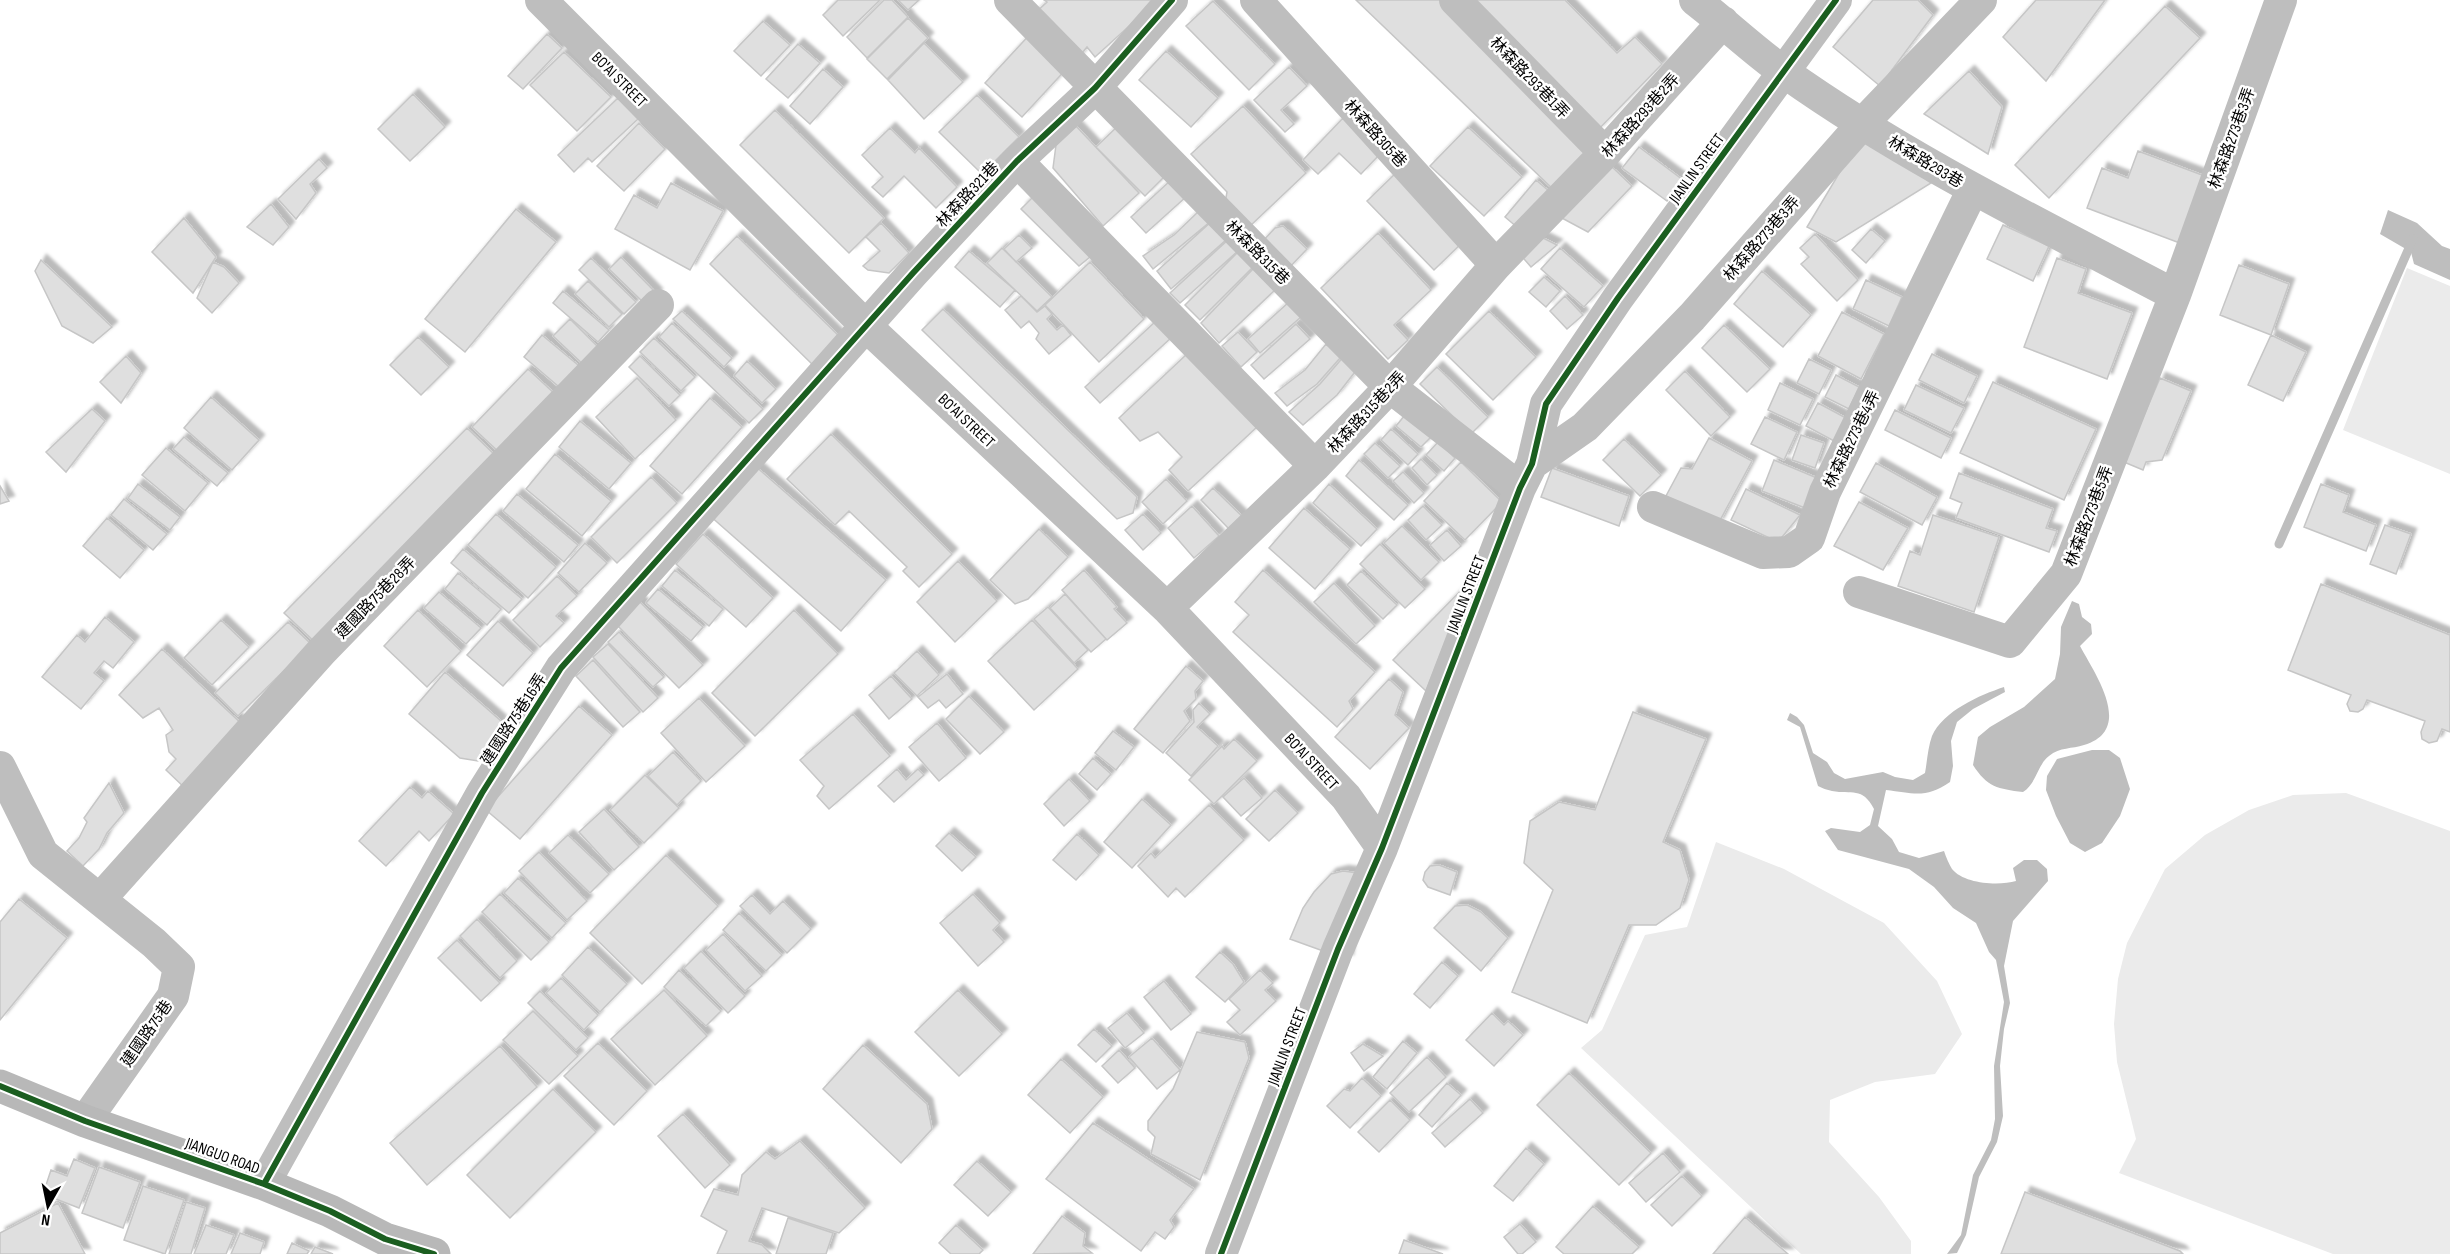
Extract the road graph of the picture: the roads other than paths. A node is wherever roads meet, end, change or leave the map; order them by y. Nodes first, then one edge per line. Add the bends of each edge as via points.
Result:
1 (542, 0) edge
2 (1010, 0) edge
3 (1172, 0) edge
4 (1256, 0) edge
5 (1455, 0) edge
6 (1695, 0) edge
7 (1836, 0) edge
8 (1981, 0) edge
9 (2278, 8) edge
10 (1723, 22) junction
11 (1783, 71) junction
12 (1095, 88) junction
13 (1863, 123) junction
14 (1605, 153) junction
15 (1017, 161) junction
16 (1973, 189) junction
17 (1554, 206) joint
18 (1496, 266) junction
19 (2175, 295) junction
20 (658, 305) dead end
21 (867, 327) junction
22 (1390, 387) junction
23 (1315, 466) junction
24 (1526, 476) junction
25 (1653, 507) dead end
26 (1859, 592) dead end
27 (1167, 608) junction
28 (0, 767) edge
29 (1382, 848) junction
30 (101, 898) junction
31 (0, 1086) edge
32 (85, 1121) junction
33 (264, 1184) junction
34 (381, 1246) edge
35 (434, 1254) edge
36 (1221, 1254) edge

1 - 21 street, BO'AI STREET
2 - 12 street, 林森路315巷
3 - 12 street, 林森路321巷
4 - 18 street, 林森路305巷
5 - 14 street, 林森路293巷1弄
6 - 10 street, 林森路293巷
7 - 11 street, JIANLIN STREET
8 - 13 street, 林森路273巷3弄
9 - 19 street, 林森路273巷3弄
10 - 11 street, 林森路293巷
10 - 14 street, 林森路293巷2弄
11 - 13 street, 林森路293巷
11 - 24 street, JIANLIN STREET via 1546,404
12 - 15 street, 林森路321巷
12 - 22 street, 林森路315巷
13 - 16 street, 林森路293巷
13 - 24 street, 林森路273巷3弄 via 1676,334 1586,426
14 - 17 street, 林森路293巷2弄
15 - 21 street, 林森路321巷
15 - 23 street, 林森路321巷
16 - 19 street, 林森路293巷
16 - 25 street, 林森路273巷4弄 via 1825,492 1809,538 1789,552 1762,553
17 - 18 street, 林森路315巷2弄
18 - 22 street, 林森路315巷2弄
19 - 26 street, 林森路273巷5弄 via 2066,574 2010,642
20 - 30 street, 建國路75巷28弄 via 322,651
21 - 27 street, BO'AI STREET
21 - 33 street, 建國路75巷16弄 via 561,668 482,793
22 - 23 street, 林森路315巷2弄
22 - 24 street, 林森路315巷
23 - 27 street, 林森路315巷2弄
24 - 29 street, JIANLIN STREET
27 - 29 street, BO'AI STREET via 1346,797
28 - 30 street via 43,854
29 - 36 street, JIANLIN STREET via 1338,949
30 - 32 street, 建國路75巷 via 179,967 173,996
31 - 32 street, JIANGUO ROAD
32 - 33 street, JIANGUO ROAD
33 - 34 street, JIANGUO ROAD via 330,1211
34 - 35 street, JIANGUO ROAD

